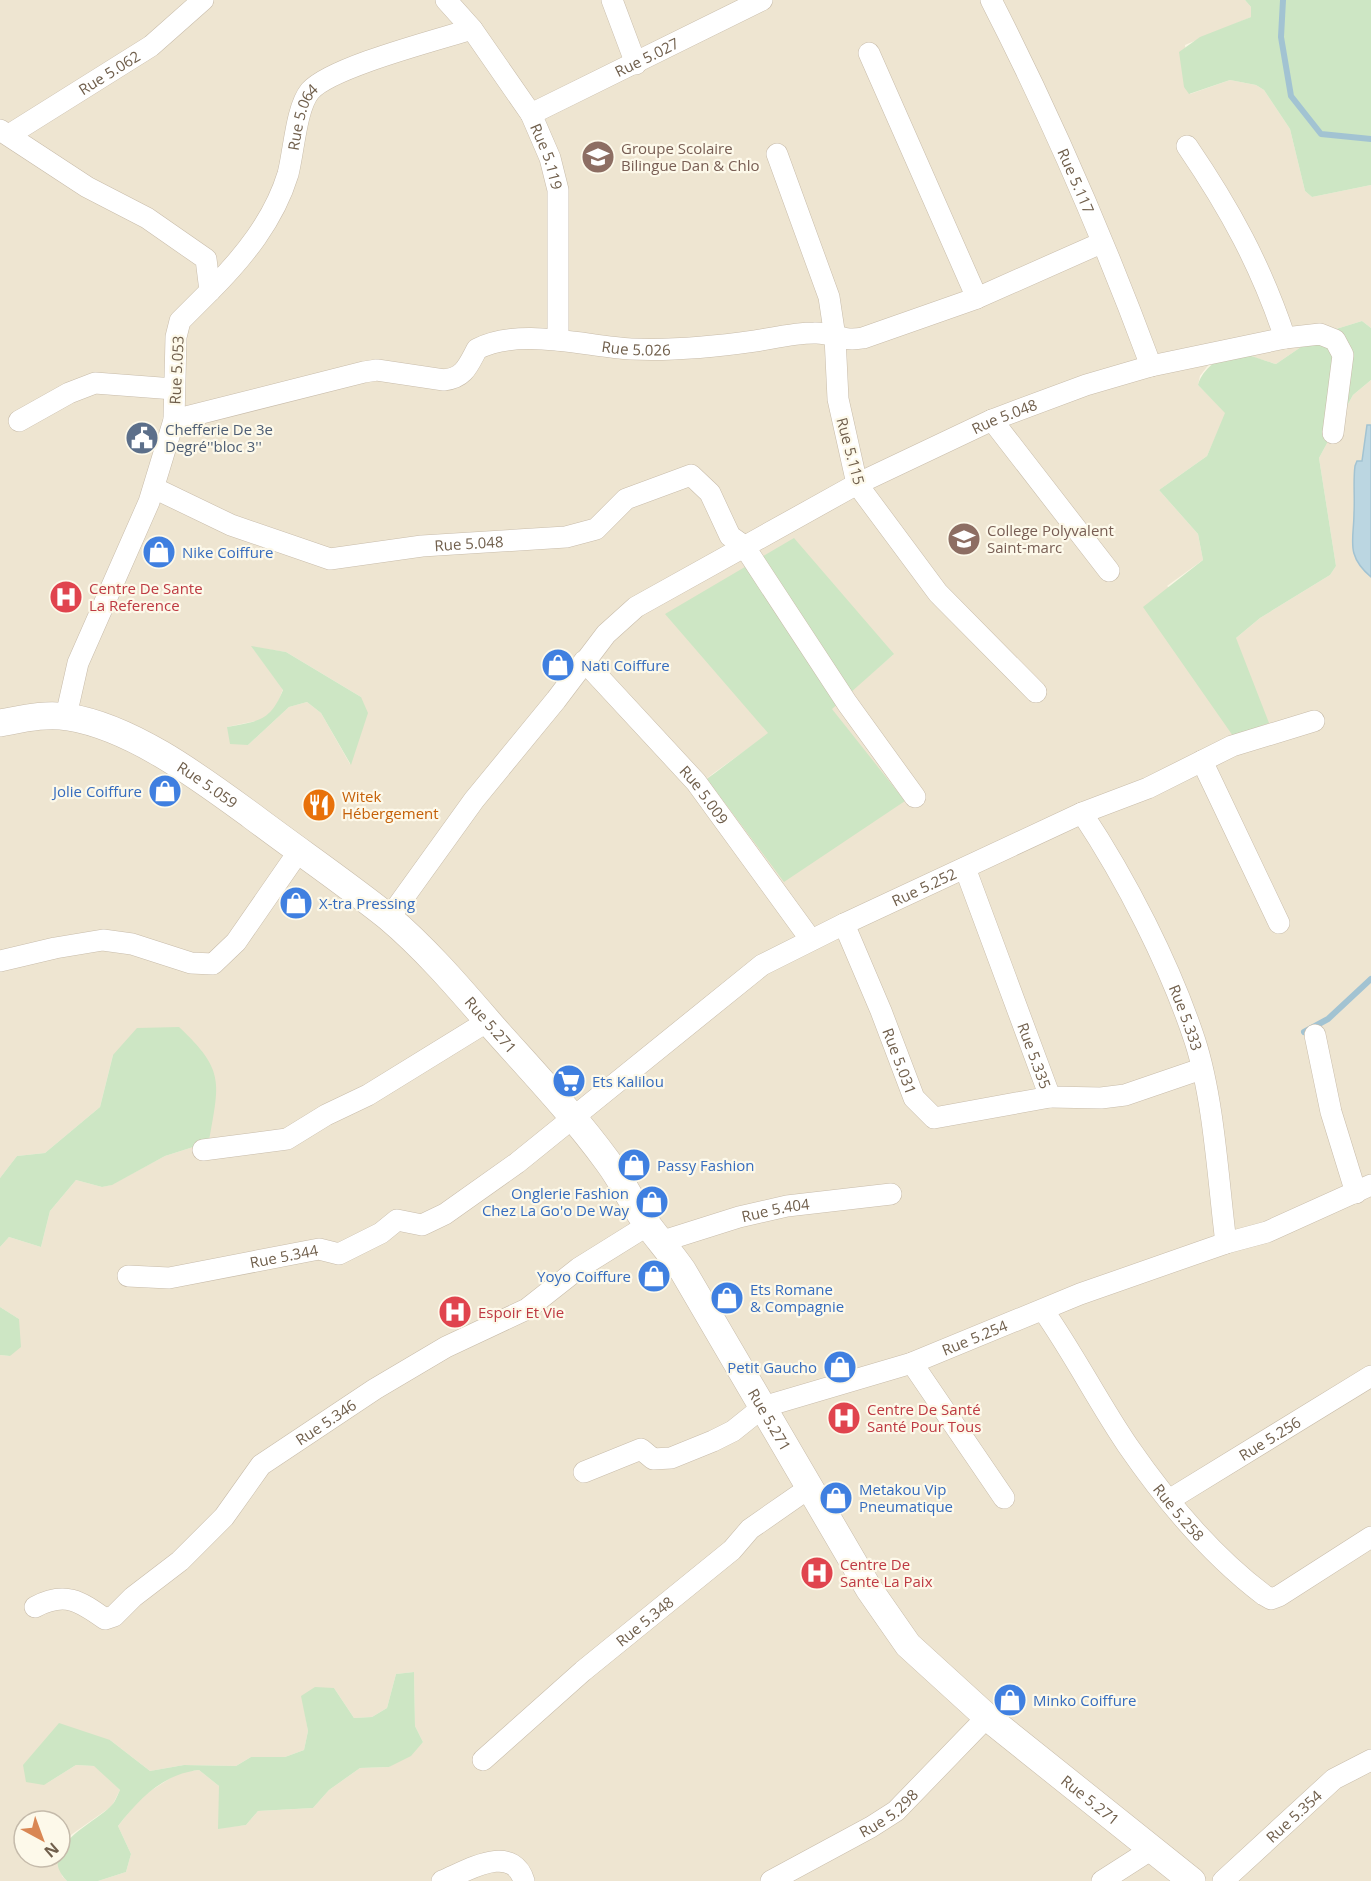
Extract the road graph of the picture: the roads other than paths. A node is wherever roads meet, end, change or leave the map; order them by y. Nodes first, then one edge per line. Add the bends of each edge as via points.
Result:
1 (203, 0) edge
2 (446, 0) edge
3 (612, 0) edge
4 (762, 0) edge
5 (991, 0) edge
6 (472, 29) junction
7 (869, 53) dead end
8 (636, 64) junction
9 (531, 114) junction
10 (4, 133) edge
11 (1187, 146) dead end
12 (777, 154) dead end
13 (1101, 243) junction
14 (210, 291) junction
15 (977, 298) junction
16 (835, 337) junction
17 (1285, 338) junction
18 (558, 340) junction
19 (1151, 366) junction
20 (174, 389) junction
21 (174, 420) junction
22 (992, 420) junction
23 (19, 421) dead end
24 (1334, 433) dead end
25 (857, 484) junction
26 (154, 488) junction
27 (744, 546) junction
28 (1109, 571) dead end
29 (584, 661) junction
30 (1036, 692) dead end
31 (66, 716) junction
32 (1314, 721) dead end
33 (0, 723) edge
34 (1203, 761) junction
35 (915, 796) dead end
36 (1082, 813) junction
37 (299, 851) junction
38 (965, 868) junction
39 (389, 918) junction
40 (1279, 923) dead end
41 (843, 924) junction
42 (811, 940) junction
43 (0, 961) edge
44 (488, 1021) junction
45 (1315, 1035) dead end
46 (1201, 1069) junction
47 (1050, 1097) junction
48 (572, 1117) junction
49 (203, 1150) dead end
50 (1363, 1189) edge
51 (891, 1194) dead end
52 (655, 1233) junction
53 (1226, 1243) junction
54 (128, 1276) dead end
55 (1043, 1310) junction
56 (912, 1363) junction
57 (1371, 1376) edge
58 (763, 1407) junction
59 (584, 1472) dead end
60 (809, 1488) junction
61 (1004, 1498) dead end
62 (1169, 1500) junction
63 (1371, 1537) edge
64 (35, 1607) dead end
65 (987, 1717) junction
66 (483, 1760) dead end
67 (1371, 1760) edge
68 (1152, 1849) junction
69 (442, 1881) edge
70 (524, 1881) edge
71 (771, 1881) edge
72 (1102, 1881) edge
73 (1192, 1881) edge
74 (1223, 1881) edge

1 - 10 street, Rue 5.062 via 151,46
2 - 6 street, Rue 5.119
3 - 8 street
4 - 8 street, Rue 5.027
5 - 13 street, Rue 5.117 via 1022,60
6 - 9 street, Rue 5.119
6 - 14 street, Rue 5.064 via 346,69 311,90 303,101 287,177 267,218 248,250
7 - 15 street
8 - 9 street, Rue 5.027
9 - 18 street, Rue 5.119 via 543,138 558,190
10 - 14 street via 87,187 147,218 206,259
11 - 17 street via 1239,226 1271,295
12 - 16 street, Rue 5.115 via 829,297
13 - 15 street, Rue 5.026
13 - 19 street, Rue 5.117
14 - 20 street, Rue 5.053 via 180,321
15 - 16 street, Rue 5.026 via 863,338
16 - 18 street, Rue 5.026 via 814,333 672,349 630,349
16 - 25 street, Rue 5.115 via 838,399
17 - 19 street, Rue 5.048
17 - 24 street, Rue 5.048 via 1320,334 1335,340 1342,355
18 - 21 street, Rue 5.026 via 490,343 477,349 464,374 455,379 377,370
19 - 22 street, Rue 5.048
20 - 21 street, Rue 5.053
20 - 23 street via 96,382
21 - 26 street, Rue 5.053
22 - 25 street, Rue 5.048
22 - 28 street
25 - 27 street, Rue 5.048
25 - 30 street, Rue 5.115 via 938,593
26 - 27 street, Rue 5.048 via 231,525 330,559 422,546 566,537 597,529 626,499 691,475 710,493 730,536
26 - 31 street, Rue 5.053 via 78,663
27 - 29 street, Rue 5.048 via 636,607
27 - 35 street, Rue 5.048 via 847,703
29 - 39 street, Rue 5.048 via 474,800
29 - 42 street, Rue 5.009 via 696,782
31 - 33 street, Rue 5.059
31 - 37 street, Rue 5.059 via 97,723 179,765
32 - 34 street, Rue 5.252 via 1250,739
34 - 36 street, Rue 5.252 via 1148,788
34 - 40 street
36 - 38 street, Rue 5.252
36 - 46 street, Rue 5.333 via 1111,855 1168,975 1195,1042
37 - 39 street, Rue 5.059
37 - 43 street via 236,942 213,964 191,963 132,944 104,940
38 - 41 street, Rue 5.252
38 - 47 street, Rue 5.335
39 - 44 street, Rue 5.271
41 - 42 street, Rue 5.252
41 - 47 street, Rue 5.031 via 914,1098 925,1112 934,1118
42 - 48 street, Rue 5.252 via 745,976
44 - 48 street, Rue 5.271
44 - 49 street via 368,1095 287,1138
45 - 50 street via 1331,1112
46 - 47 street, Rue 5.335 via 1125,1095
46 - 53 street, Rue 5.333 via 1209,1100
48 - 52 street, Rue 5.271 via 609,1163
48 - 54 street, Rue 5.344 via 517,1163 445,1214 422,1225 397,1220 381,1233 339,1254 319,1249 169,1278
50 - 53 street, Rue 5.254 via 1268,1232
51 - 52 street, Rue 5.404 via 787,1206
52 - 58 street, Rue 5.271
52 - 64 street, Rue 5.346 via 579,1268 527,1309 446,1347 261,1465 224,1517 180,1561 132,1597 114,1616 105,1619 66,1599 57,1598
53 - 55 street, Rue 5.254
55 - 56 street, Rue 5.254
55 - 62 street, Rue 5.258 via 1128,1445
56 - 58 street, Rue 5.254
56 - 61 street
57 - 62 street, Rue 5.256
58 - 59 street, Rue 5.254 via 733,1431 671,1458 653,1459 641,1449
58 - 60 street, Rue 5.271
60 - 65 street, Rue 5.271 via 869,1589 908,1644
60 - 66 street, Rue 5.348 via 750,1529 732,1550 583,1671
62 - 63 street, Rue 5.258 via 1236,1572 1271,1599
65 - 68 street, Rue 5.271
65 - 71 street, Rue 5.298 via 896,1811
67 - 74 street, Rue 5.354 via 1334,1779
68 - 72 street
68 - 73 street, Rue 5.271
69 - 70 street via 500,1861 511,1862

